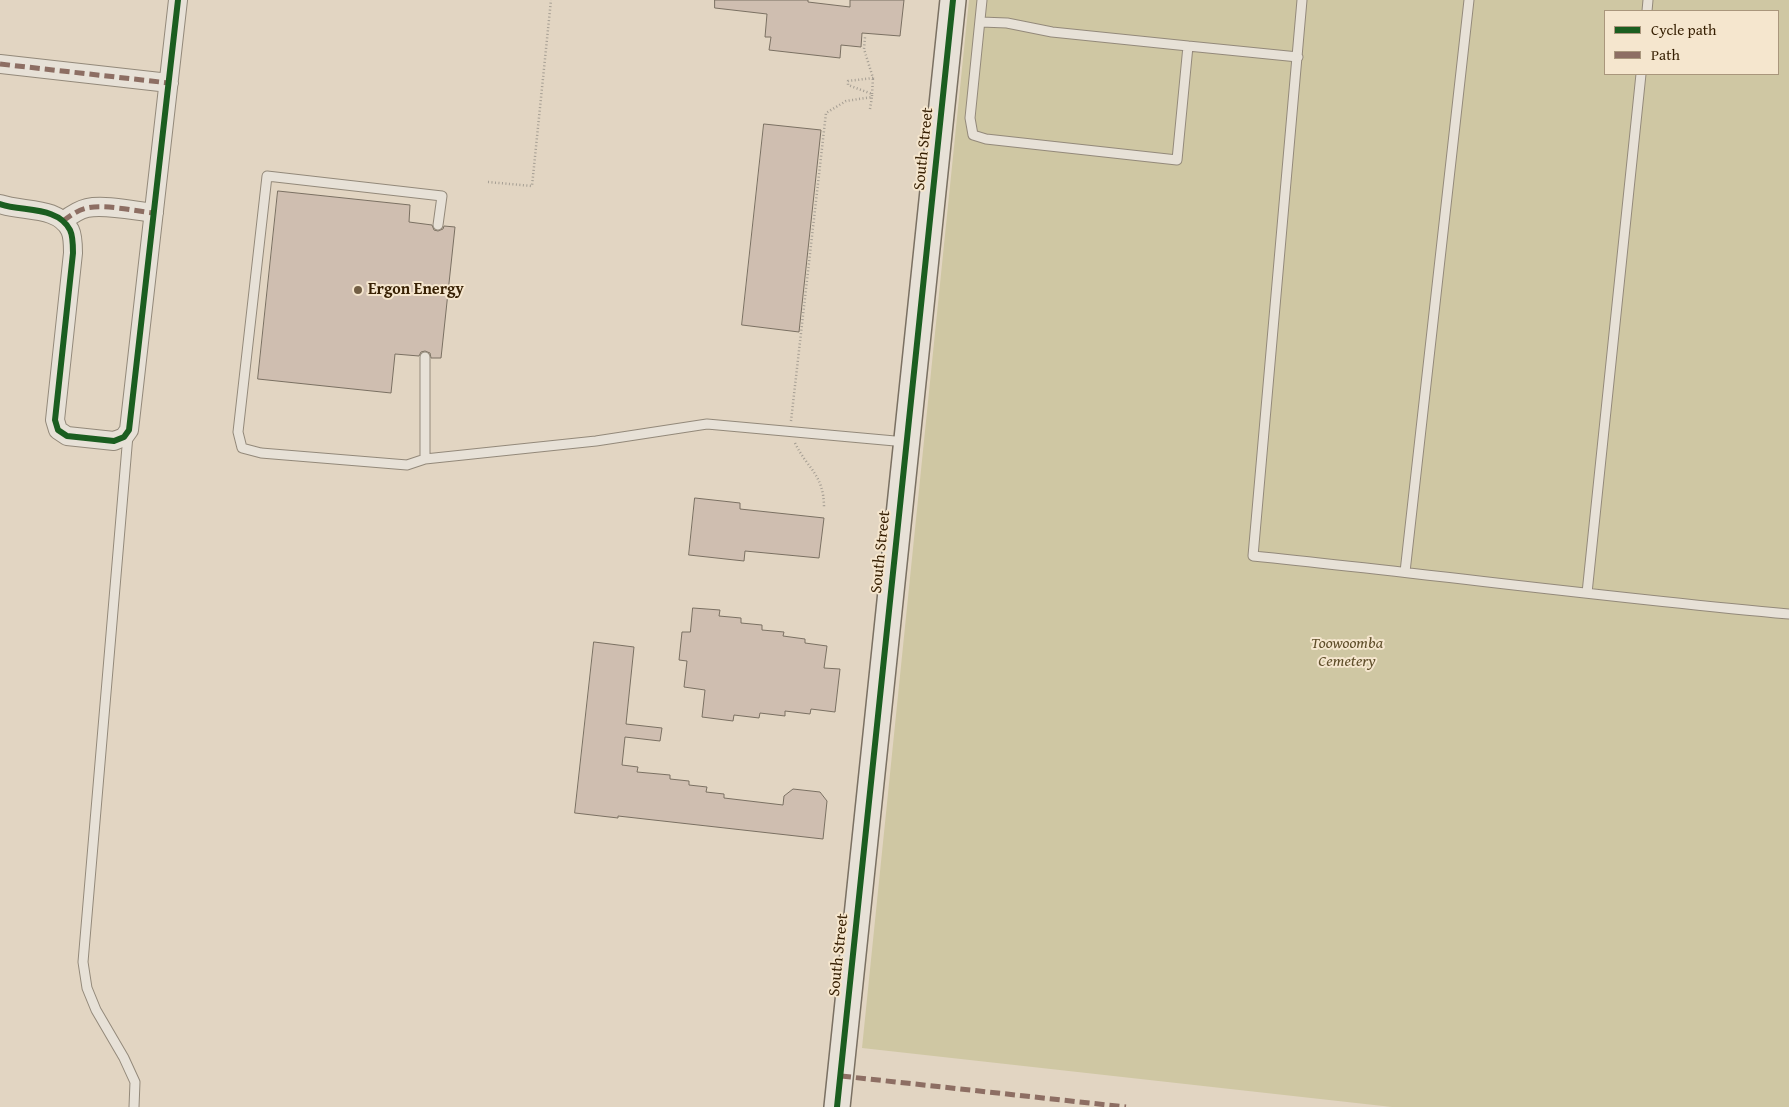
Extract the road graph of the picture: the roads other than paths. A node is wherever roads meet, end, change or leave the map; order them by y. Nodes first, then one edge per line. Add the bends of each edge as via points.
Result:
1 (178, 0) edge
2 (953, 0) edge
3 (982, 0) edge
4 (1302, 0) edge
5 (1469, 0) edge
6 (981, 22) junction
7 (1188, 46) junction
8 (1298, 58) junction
9 (0, 64) edge
10 (1641, 75) edge
11 (169, 83) junction
12 (0, 204) edge
13 (154, 213) junction
14 (63, 221) junction
15 (438, 225) dead end
16 (425, 357) dead end
17 (129, 430) junction
18 (906, 442) junction
19 (425, 459) junction
20 (1405, 572) junction
21 (1587, 593) junction
22 (1789, 614) edge
23 (134, 1107) edge
24 (838, 1107) edge

1 - 11 street
2 - 18 street, South Street
3 - 6 lane
4 - 8 lane
5 - 20 lane
6 - 7 lane
6 - 7 lane via 970,118 973,135 986,140 1177,160
7 - 8 lane
8 - 20 lane via 1253,556
9 - 11 street
10 - 21 lane
11 - 13 street
12 - 14 street via 46,212
13 - 14 street via 88,208
13 - 17 street
14 - 17 street via 71,231 73,253 55,420 58,430 67,436 114,441 124,437
15 - 19 lane via 442,196 267,176 238,432 242,448 261,453 407,465
16 - 19 lane
17 - 23 lane via 83,962 87,988 96,1010 135,1082
18 - 19 lane via 707,424 596,441
18 - 24 street, South Street
20 - 21 lane
21 - 22 lane

